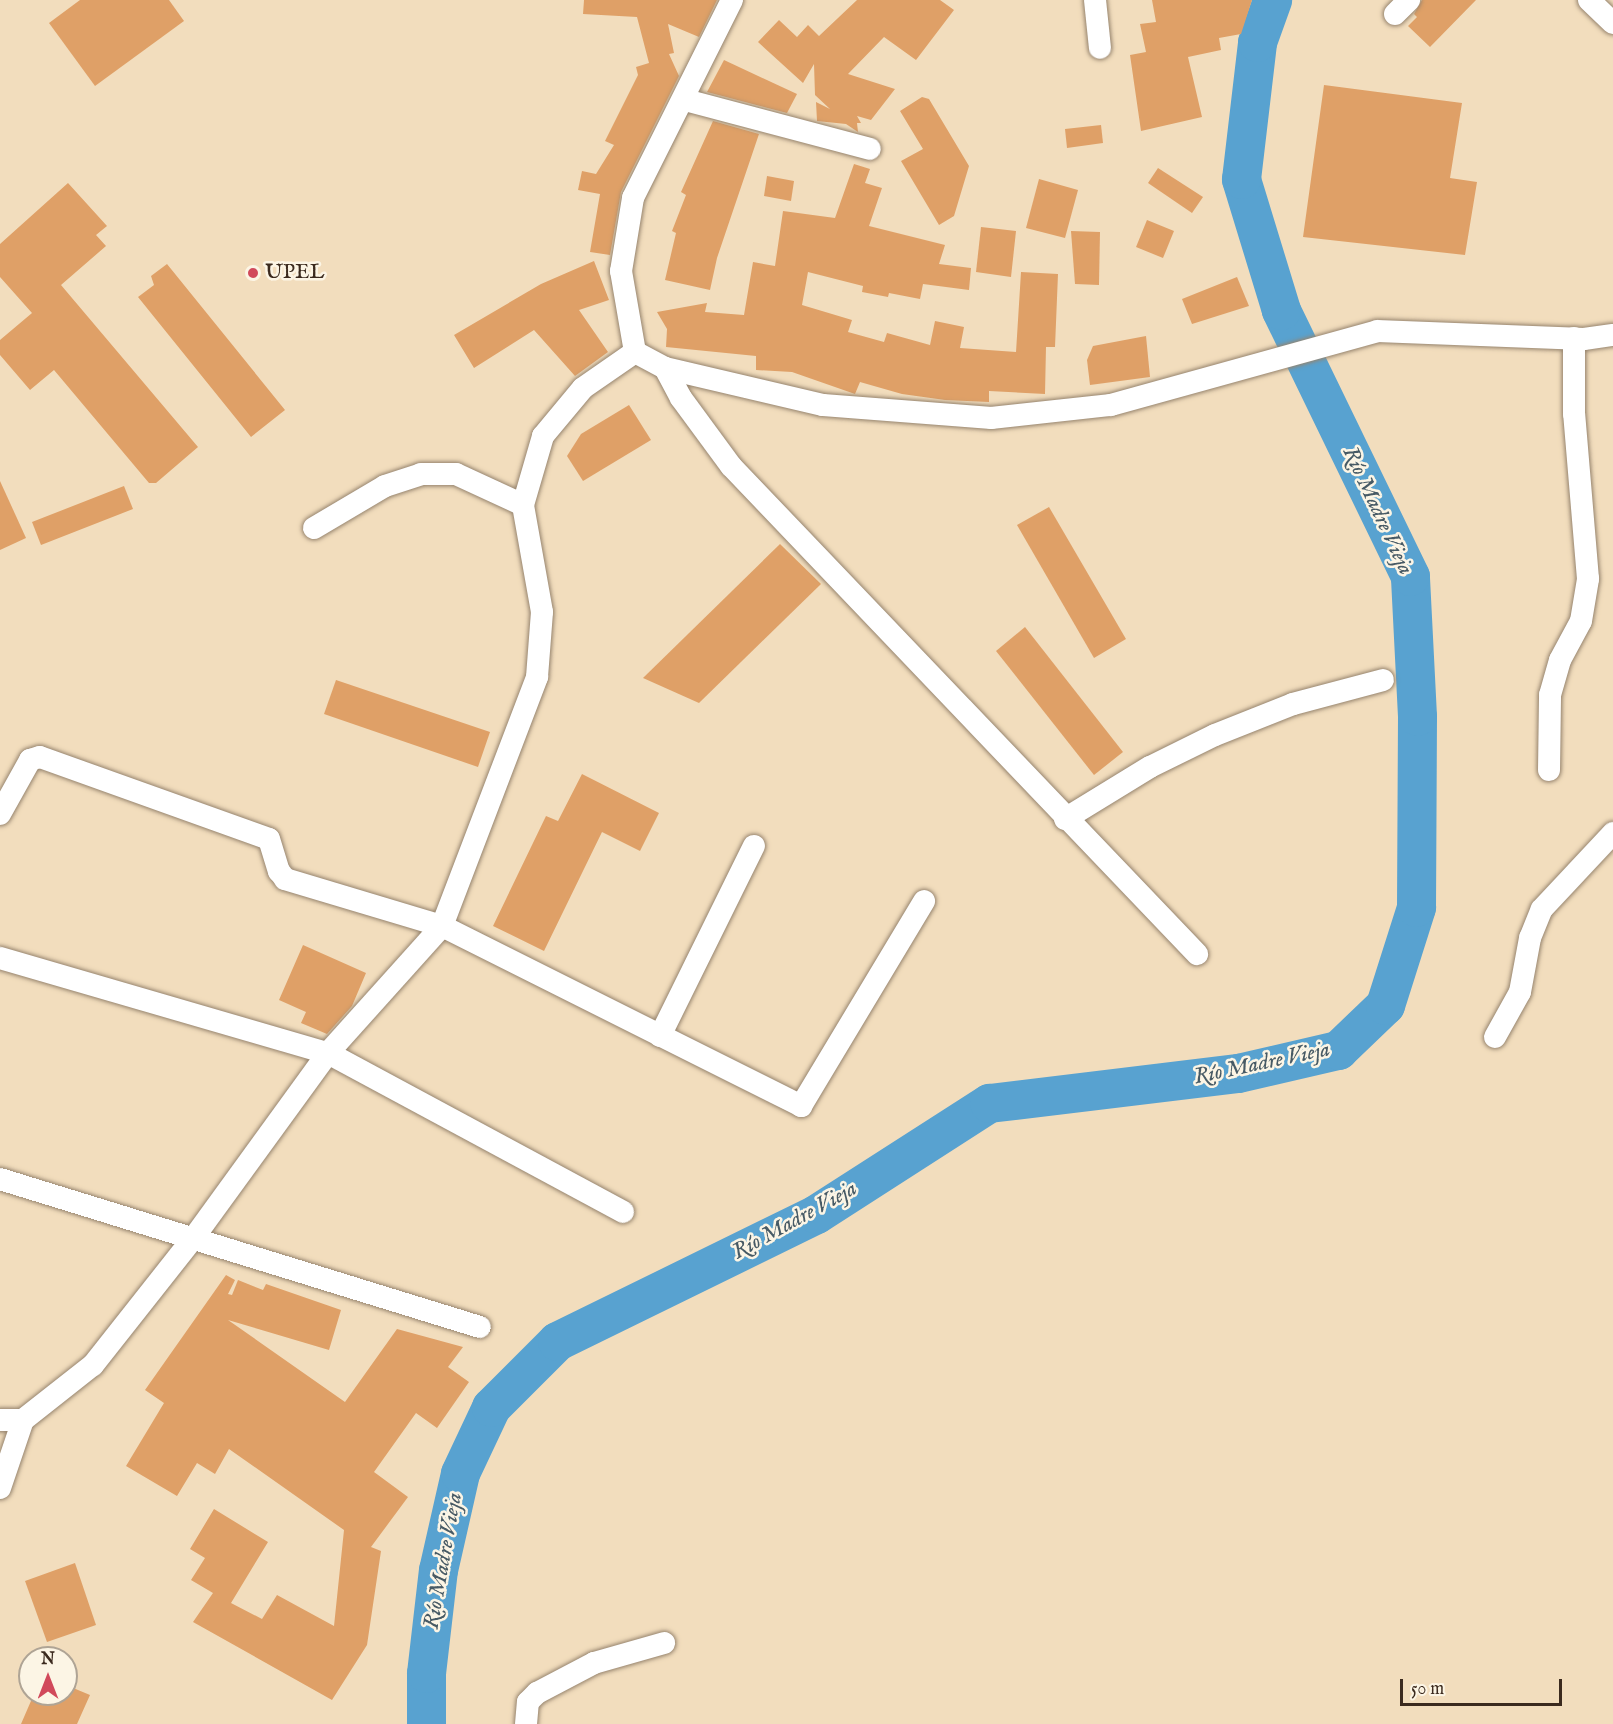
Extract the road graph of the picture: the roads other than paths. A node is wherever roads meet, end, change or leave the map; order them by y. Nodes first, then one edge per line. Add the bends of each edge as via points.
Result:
1 (732, 0) edge
2 (1095, 0) edge
3 (1589, 0) edge
4 (1613, 23) edge
5 (1100, 48) dead end
6 (685, 100) junction
7 (870, 149) dead end
8 (1613, 335) edge
9 (1574, 338) junction
10 (635, 352) junction
11 (664, 368) junction
12 (523, 506) junction
13 (314, 528) dead end
14 (1383, 680) dead end
15 (1549, 770) dead end
16 (0, 814) edge
17 (1065, 819) junction
18 (1613, 833) edge
19 (754, 846) dead end
20 (924, 901) dead end
21 (442, 926) junction
22 (1197, 954) dead end
23 (0, 958) edge
24 (660, 1036) junction
25 (1495, 1037) dead end
26 (328, 1053) junction
27 (0, 1179) edge
28 (623, 1212) dead end
29 (195, 1236) junction
30 (480, 1327) dead end
31 (0, 1420) edge
32 (23, 1420) junction
33 (0, 1488) edge
34 (664, 1643) dead end
35 (526, 1724) edge

1 - 6 street
2 - 5 street
3 - 4 street
6 - 7 street
6 - 10 street via 633,198 621,271
8 - 9 street
9 - 11 street via 1377,331 1111,405 991,418 823,405
9 - 15 street via 1574,414 1588,579 1581,621 1560,660 1550,695
10 - 11 street
10 - 12 street via 584,388 543,436
11 - 17 street via 731,466
12 - 13 street via 456,474 421,474 385,486
12 - 21 street via 542,612 537,677
14 - 17 street via 1293,704 1215,735 1150,767
16 - 21 street via 30,760 40,757 269,839 285,879
17 - 22 street
18 - 25 street via 1542,909 1530,938 1520,992
19 - 24 street
20 - 24 street via 801,1106
21 - 24 street
21 - 26 street
23 - 26 street
26 - 28 street
26 - 29 street
27 - 29 street
29 - 30 street
29 - 32 street via 93,1365
31 - 32 street
32 - 33 street
34 - 35 street via 594,1663 537,1693 528,1702

